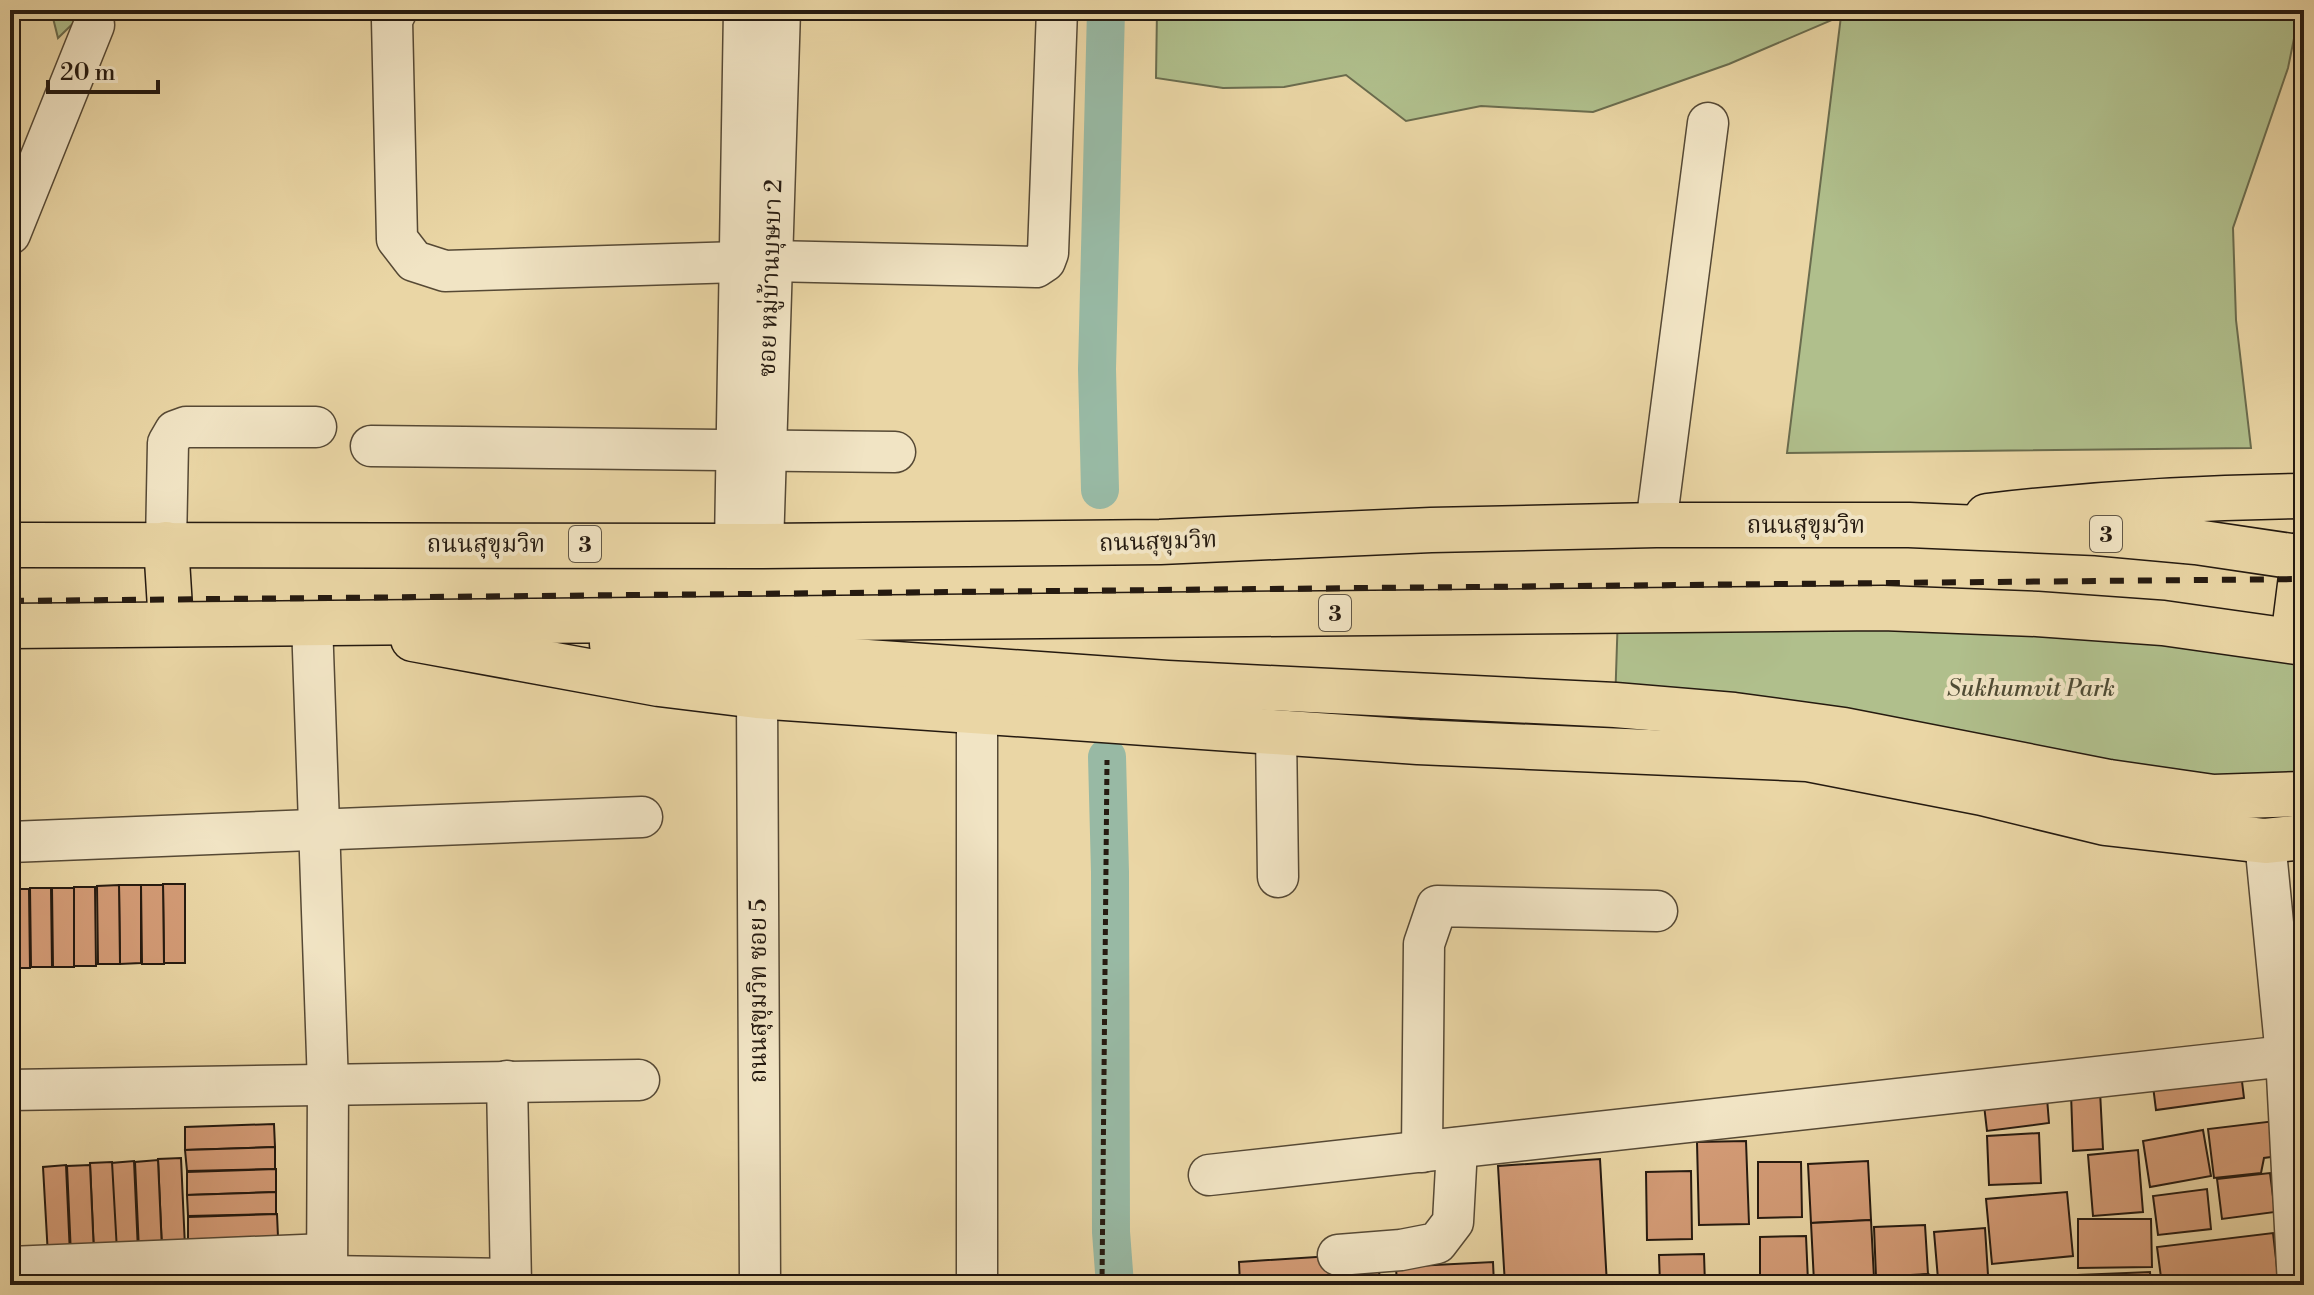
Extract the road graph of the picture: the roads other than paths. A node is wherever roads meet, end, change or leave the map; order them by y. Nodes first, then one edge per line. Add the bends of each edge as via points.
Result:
1 (397, 10) edge
2 (744, 10) edge
3 (780, 10) edge
4 (1057, 10) edge
5 (94, 25) dead end
6 (1708, 123) dead end
7 (10, 234) edge
8 (755, 261) junction
9 (316, 427) dead end
10 (371, 446) dead end
11 (751, 450) junction
12 (895, 452) dead end
13 (2304, 496) edge
14 (1656, 525) junction
15 (1909, 525) junction
16 (166, 544) junction
17 (10, 545) edge
18 (749, 545) junction
19 (2303, 556) edge
20 (375, 621) junction
21 (317, 622) junction
22 (171, 624) junction
23 (10, 626) edge
24 (2298, 642) edge
25 (757, 696) junction
26 (977, 710) junction
27 (1276, 732) junction
28 (2304, 794) edge
29 (642, 817) dead end
30 (318, 830) junction
31 (2285, 839) edge
32 (10, 842) edge
33 (1278, 877) dead end
34 (1657, 911) dead end
35 (2286, 1056) junction
36 (639, 1080) dead end
37 (507, 1081) junction
38 (328, 1085) junction
39 (10, 1090) edge
40 (1439, 1150) junction
41 (1209, 1175) dead end
42 (1338, 1255) dead end
43 (10, 1267) edge
44 (327, 1271) edge
45 (154, 1273) edge
46 (511, 1282) edge
47 (760, 1285) edge
48 (977, 1285) edge
49 (2298, 1285) edge

1 - 8 street via 392,20 397,239 414,261 445,271
2 - 8 street
3 - 8 street, ซอย หมู่บ้านบุษบา 2
4 - 8 street via 1045,261 1036,267
5 - 7 street
6 - 14 street
8 - 11 street, ซอย หมู่บ้านบุษบา 2
9 - 16 street via 175,431 168,443
10 - 11 street
11 - 12 street
11 - 18 street, ซอย หมู่บ้านบุษบา 2
13 - 15 main road via 2079,505
14 - 15 main road, ถนนสุขุมวิท / 3
14 - 18 main road, ถนนสุขุมวิท / 3 via 1160,542
15 - 19 main road, ถนนสุขุมวิท / 3 via 2097,533
16 - 17 main road, ถนนสุขุมวิท / 3
16 - 18 main road, ถนนสุขุมวิท / 3
16 - 22 main road
19 - 24 main road
20 - 21 main road, 3
20 - 24 main road, 3 via 1883,608 2163,623
20 - 28 main road via 879,665 1675,710 1828,728 2213,797
21 - 22 main road, 3
21 - 25 main road via 659,684
21 - 30 street
22 - 23 main road, 3
25 - 26 main road
25 - 47 street, ถนนสุขุมวิท ซอย 5
26 - 27 main road
26 - 48 street
27 - 31 main road via 1807,759 2105,823
27 - 33 street
29 - 30 street
30 - 32 street
30 - 38 street
31 - 35 street
34 - 40 street via 1437,906 1424,944
35 - 40 street
35 - 49 street
36 - 37 street
37 - 38 street
37 - 46 street
38 - 39 street
38 - 44 street
40 - 41 street
40 - 42 street via 1453,1222 1437,1243
43 - 45 street
44 - 45 street
44 - 46 street

